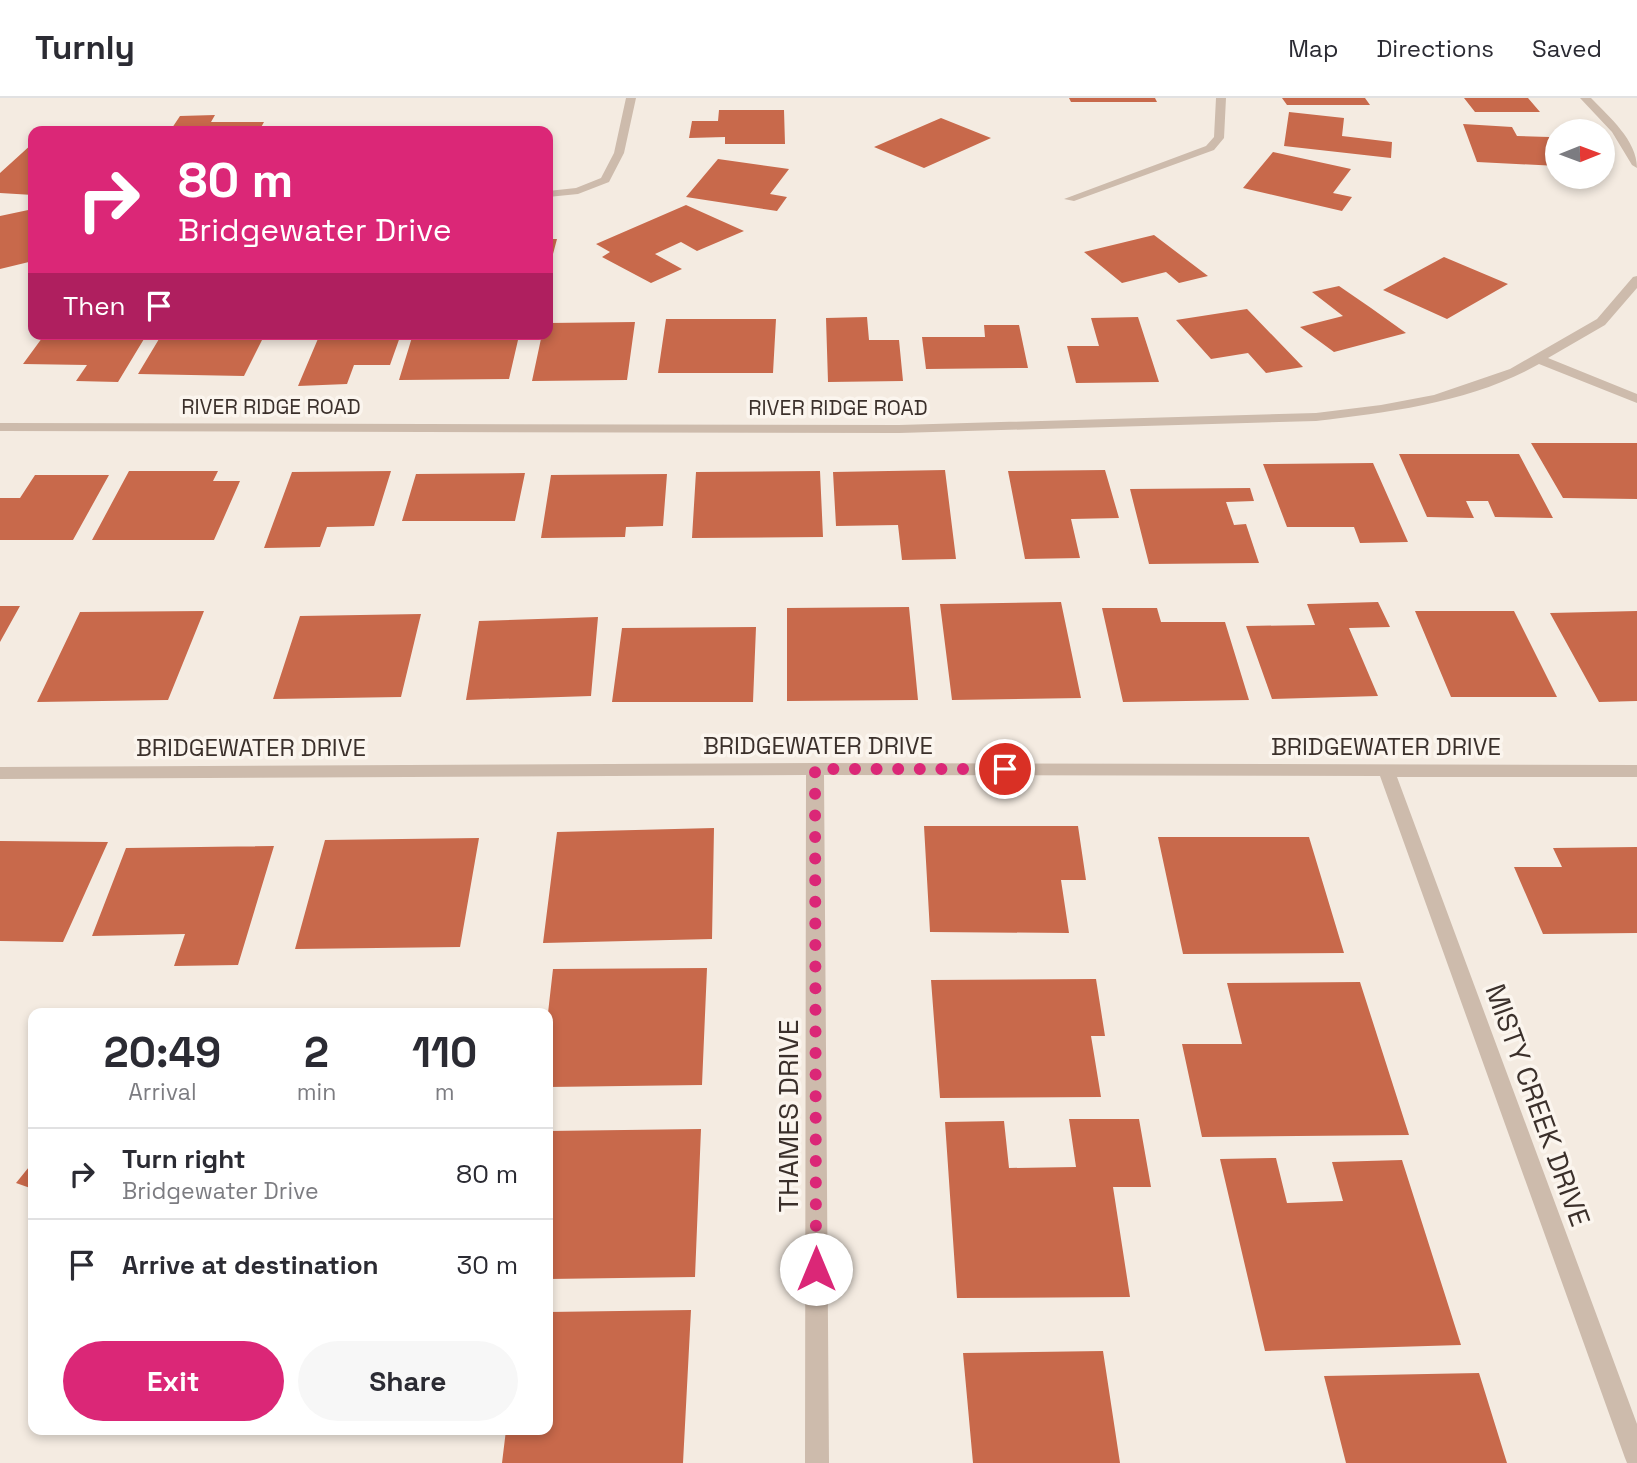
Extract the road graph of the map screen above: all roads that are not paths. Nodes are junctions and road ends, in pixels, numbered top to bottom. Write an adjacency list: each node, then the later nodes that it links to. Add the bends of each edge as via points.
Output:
1 (631, 98): 5 (street, via 619,153 605,180 578,191)
2 (1221, 98): 6 (street, via 1219,138 1210,148)
3 (1585, 98): 4 (street, via 1616,130)
4 (1637, 165)
5 (553, 194)
6 (1070, 199)
7 (1637, 280): 8 (street, RIVER RIDGE ROAD, via 1601,322)
8 (1539, 359): 9 (street); 10 (street, RIVER RIDGE ROAD, via 1516,372 1437,398 1316,417 899,429)
9 (1637, 399)
10 (0, 427)
11 (815, 769): 12 (street, BRIDGEWATER DRIVE); 14 (street, BRIDGEWATER DRIVE); 16 (street, THAMES DRIVE)
12 (1386, 770): 13 (street, BRIDGEWATER DRIVE); 15 (street, MISTY CREEK DRIVE)
13 (1637, 771)
14 (0, 773)
15 (1637, 1458)
16 (817, 1463)

